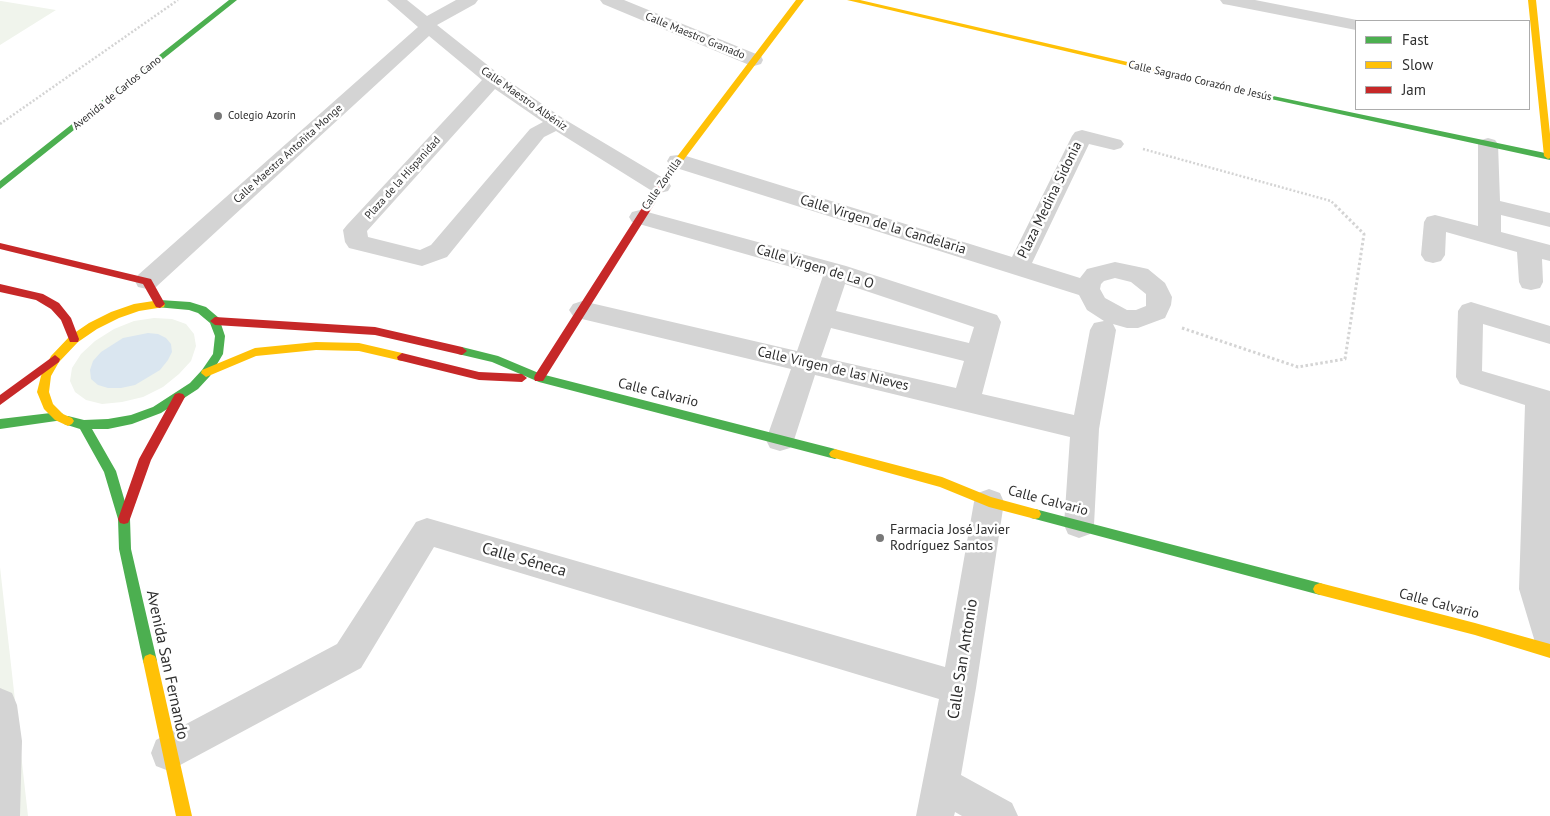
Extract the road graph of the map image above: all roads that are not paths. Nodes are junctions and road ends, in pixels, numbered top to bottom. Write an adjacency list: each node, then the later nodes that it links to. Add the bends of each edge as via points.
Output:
1 (233, 0): 20 (street, Avenida de Carlos Cano)
2 (396, 0): 9 (street, Calle Maestro Albéniz)
3 (469, 0): 9 (street, Calle Maestra Antoñita Monge)
4 (609, 0): 11 (street, Calle Maestro Granado)
5 (800, 0): 11 (street, Calle Zorrilla)
6 (851, 0): 17 (street, Calle Sagrado Corazón de Jesús)
7 (1229, 0): 10 (street)
8 (1532, 0): 12 (street)
9 (427, 25): 13 (street, Calle Maestro Albéniz); 31 (street, Calle Maestra Antoñita Monge)
10 (1355, 25)
11 (754, 60): 19 (street, Calle Zorrilla)
12 (1539, 61): 14 (street)
13 (493, 79): 15 (street, Calle Maestro Albéniz); 15 (street, Plaza de la Hispanidad, via 355,230 357,242 422,258 439,251 537,132)
14 (1546, 104): 18 (street)
15 (557, 123): 21 (street, Calle Maestro Albéniz)
16 (1114, 144): 29 (street, Plaza Medina Sidonia, via 1082,136)
17 (1488, 144): 18 (street, Calle Sagrado Corazón de Jesús); 22 (street)
18 (1549, 157)
19 (678, 161): 21 (street, Calle Zorrilla); 29 (street, Calle Virgen de la Candelaria)
20 (0, 186)
21 (660, 186): 23 (street, Calle Zorrilla)
22 (1489, 205): 24 (street); 25 (street)
23 (640, 217): 30 (street, Calle Virgen de La O); 36 (street, Calle Zorrilla)
24 (1550, 220)
25 (1490, 236): 27 (street); 28 (street, via 1435,222)
26 (0, 246): 31 (street)
27 (1540, 250): 32 (street)
28 (1433, 255)
29 (1018, 268): 34 (street, Calle Virgen de la Candelaria)
30 (837, 272): 37 (street); 42 (street, Calle Virgen de La O, via 988,322)
31 (147, 281): 35 (street)
32 (1531, 282)
33 (0, 288): 41 (street, via 39,297 55,306 66,318)
34 (1088, 289): 34 (street, via 1090,281 1104,271 1139,275 1156,289 1159,305 1156,312 1148,317 1127,319 1114,316 1096,304)
35 (160, 304): 38 (street, via 190,306 202,310); 41 (street, via 115,315)
36 (582, 310): 44 (street, Calle Virgen de las Nieves); 46 (street, Calle Zorrilla)
37 (822, 318): 42 (street); 44 (street)
38 (215, 321): 45 (street, via 220,336 218,354); 46 (street, Calle Calvario, via 375,331 494,359)
39 (1103, 330): 54 (street)
40 (1550, 335): 50 (street, via 1471,311 1469,377)
41 (74, 339): 43 (street)
42 (978, 356): 49 (street)
43 (55, 359): 48 (street); 51 (street, via 46,376 43,392 48,406)
44 (806, 363): 49 (street, Calle Virgen de las Nieves); 55 (street)
45 (206, 373): 46 (street, Calle Calvario, via 255,352 316,346 359,347 479,376); 47 (street)
46 (539, 378): 55 (street, Calle Calvario)
47 (179, 397): 53 (street, via 132,419); 57 (street, Avenida San Fernando, via 145,459)
48 (0, 401)
49 (966, 401): 54 (street, Calle Virgen de las Nieves)
50 (1544, 401): 59 (street, via 1535,589)
51 (59, 416): 52 (street); 53 (street)
52 (0, 424)
53 (84, 425): 57 (street, Avenida San Fernando, via 110,472)
54 (1085, 429): 58 (street)
55 (780, 440): 56 (street, Calle Calvario, via 942,482)
56 (989, 502): 58 (street, Calle Calvario); 61 (street, Calle San Antonio)
57 (124, 519): 63 (street, Avenida San Fernando, via 125,549)
58 (1080, 525): 60 (street, Calle Calvario)
59 (1550, 641)
60 (1550, 651)
61 (959, 688): 63 (street, Calle Séneca, via 427,531 349,656); 64 (street, Calle San Antonio)
62 (0, 705): 65 (street, via 4,741)
63 (169, 753): 66 (street, Avenida San Fernando)
64 (938, 800): 67 (street)
65 (1, 816)
66 (184, 816)
67 (999, 816)

